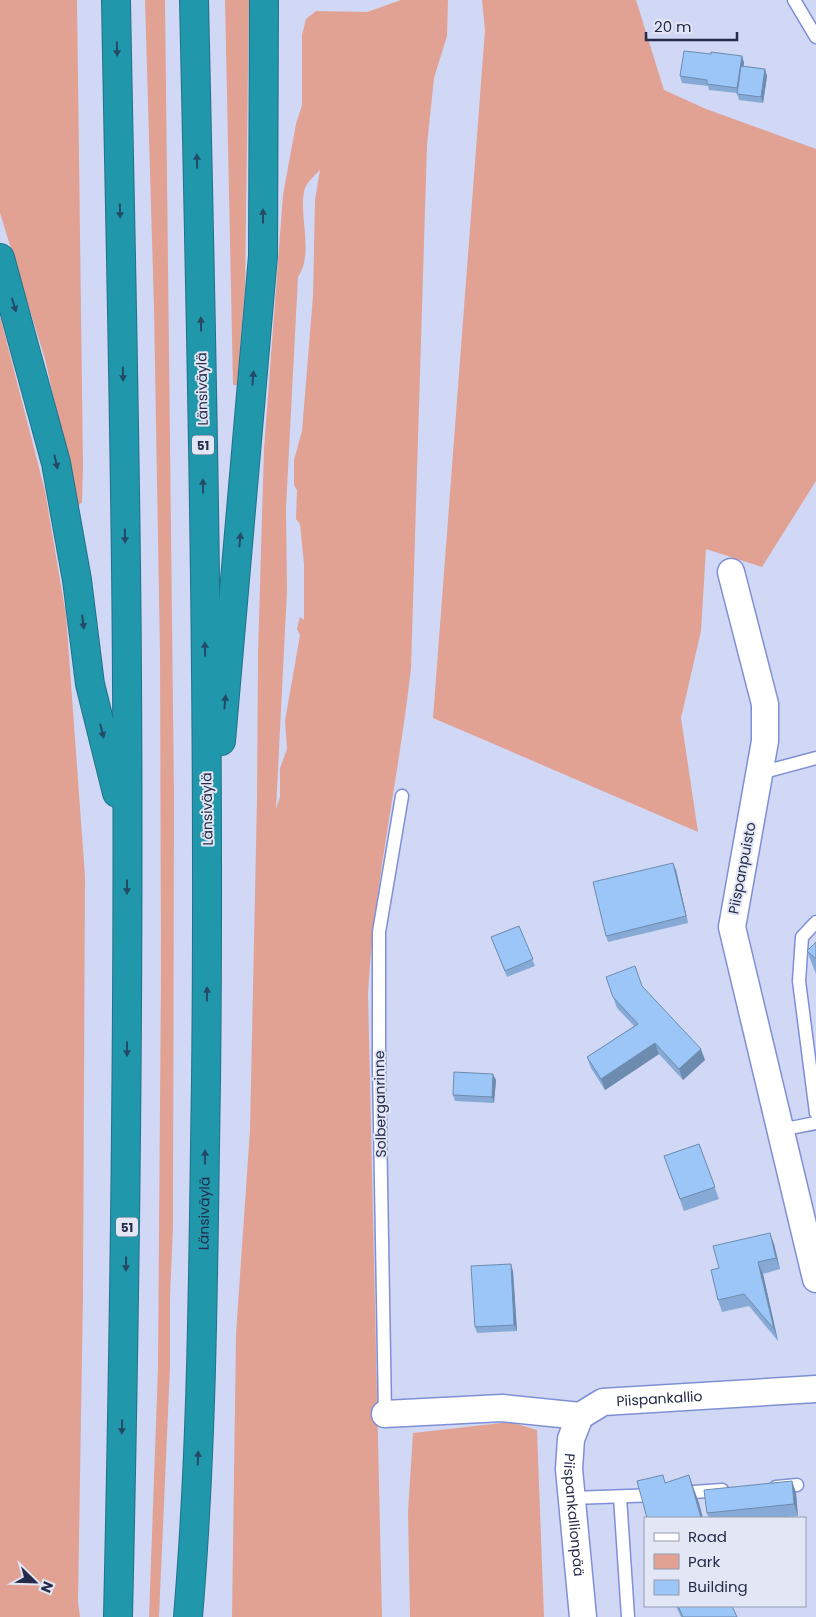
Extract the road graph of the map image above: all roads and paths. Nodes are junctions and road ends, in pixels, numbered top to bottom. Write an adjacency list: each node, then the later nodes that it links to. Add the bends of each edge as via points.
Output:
1 (116, 0): 11 (highway, 51, one-way to 11)
2 (194, 0): 12 (highway, Länsiväylä / 51, one-way to 2)
3 (264, 0): 12 (highway, one-way to 3, via 263,256)
4 (794, 0): 5 (lane)
5 (816, 37)
6 (0, 258): 11 (highway, 51, one-way to 11, via 56,463 77,580 90,684)
7 (731, 572): 9 (street, Piispanpuisto, via 765,704 765,741)
8 (816, 758): 9 (lane)
9 (760, 773): 16 (street, Piispanpuisto, via 732,926)
10 (402, 796): 19 (lane, Solberganrinne, via 379,932)
11 (128, 838): 27 (highway, 51, one-way to 27, via 126,1248)
12 (208, 890): 26 (highway, Länsiväylä / 51, one-way to 12)
13 (816, 922): 14 (lane, via 802,937 799,981)
14 (816, 1113)
15 (816, 1123): 16 (lane)
16 (780, 1130): 17 (street, Piispanpuisto)
17 (816, 1280)
18 (816, 1390): 20 (street, Piispankallio, via 603,1402)
19 (386, 1414): 20 (street, via 502,1408)
20 (580, 1416): 25 (street, Piispankallionpää, via 571,1439 569,1469)
21 (797, 1485): 22 (lane)
22 (759, 1488)
23 (730, 1490): 24 (lane)
24 (620, 1497): 25 (lane); 31 (lane)
25 (572, 1498): 30 (street, Piispankallionpää)
26 (197, 1507): 28 (highway, Länsiväylä / 51); 29 (highway)
27 (118, 1617)
28 (188, 1617)
29 (202, 1617)
30 (583, 1617)
31 (628, 1617)

